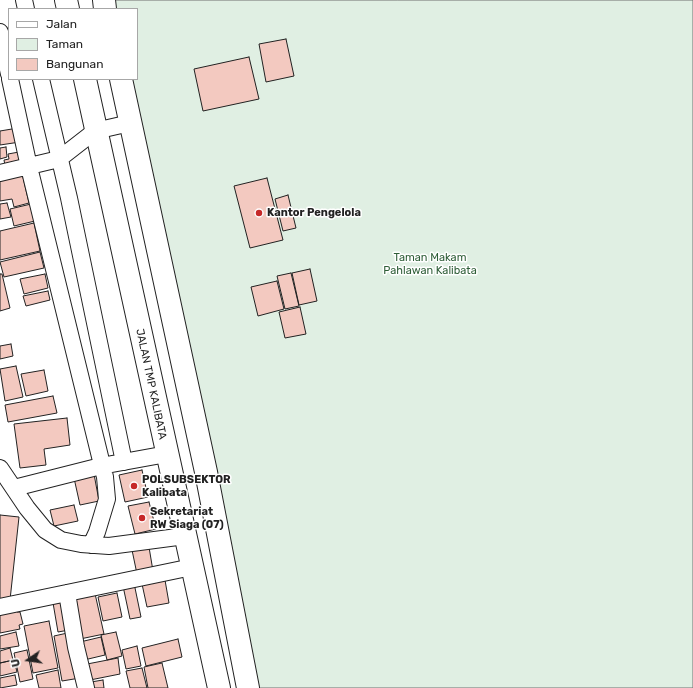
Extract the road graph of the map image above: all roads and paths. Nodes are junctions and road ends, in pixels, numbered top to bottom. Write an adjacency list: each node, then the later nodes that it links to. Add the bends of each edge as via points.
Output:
1 (0, 32): 2 (street)
2 (7, 72)
3 (9, 80): 10 (street)
4 (41, 80): 9 (street)
5 (85, 80): 8 (main road, JALAN TMP KALIBATA)
6 (121, 80): 7 (main road)
7 (130, 123): 8 (street); 16 (main road)
8 (95, 131): 9 (street); 13 (main road, JALAN TMP KALIBATA)
9 (59, 159): 10 (street); 12 (street)
10 (29, 167): 11 (street); 14 (street)
11 (0, 173)
12 (124, 462): 13 (street); 14 (street)
13 (169, 464): 16 (main road, via 176,468 185,465 199,466); 18 (main road, JALAN TMP KALIBATA)
14 (101, 466): 17 (street); 19 (street, via 107,499)
15 (0, 468): 17 (street)
16 (206, 472): 25 (main road)
17 (14, 488): 19 (street, via 45,530 61,540)
18 (185, 536): 19 (street, via 109,546); 20 (main road, JALAN TMP KALIBATA)
19 (91, 545)
20 (192, 567): 21 (street); 24 (main road, JALAN TMP KALIBATA)
21 (67, 593): 22 (street); 23 (street)
22 (0, 607)
23 (86, 688)
24 (219, 688)
25 (248, 688)

